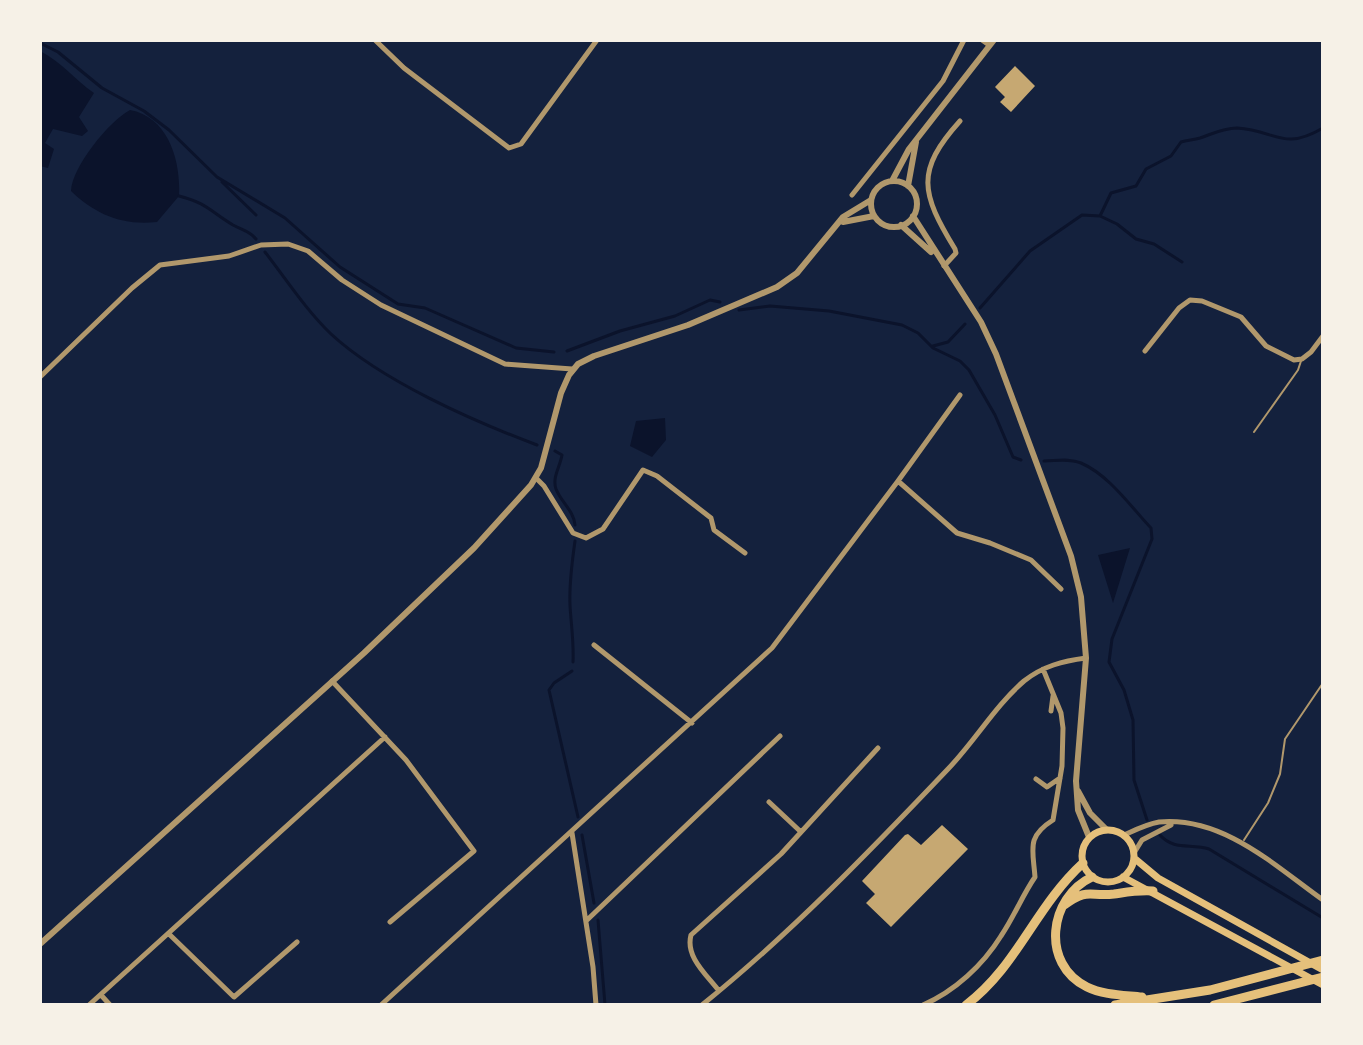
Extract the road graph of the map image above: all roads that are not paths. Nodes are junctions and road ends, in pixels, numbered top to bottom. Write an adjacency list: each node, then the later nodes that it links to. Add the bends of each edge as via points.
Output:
1 (375, 40): 2 (street, via 509,148 521,144)
2 (597, 40)
3 (964, 40): 10 (street, via 939,86)
4 (982, 40): 5 (street)
5 (992, 43): 7 (street)
6 (960, 121): 17 (street, via 933,153 928,173 934,209 956,253)
7 (917, 141): 8 (street); 9 (street)
8 (892, 181): 9 (street); 11 (street, via 881,185)
9 (908, 186): 13 (street, via 915,197)
10 (852, 195)
11 (871, 200): 12 (street); 15 (street)
12 (874, 216): 14 (street, via 886,225); 15 (street, via 846,220)
13 (913, 216): 14 (street); 16 (street)
14 (901, 225): 16 (street)
15 (830, 232): 21 (street, via 797,273 777,287)
16 (937, 257): 17 (street)
17 (944, 266): 30 (street, via 996,354 1071,556)
18 (1323, 336): 20 (street)
19 (1145, 351): 20 (street, via 1190,300 1241,317 1266,346)
20 (1302, 359): 24 (lane)
21 (572, 369): 22 (street, via 505,364 381,305 308,251 288,244 160,265); 25 (street)
22 (40, 377)
23 (960, 395): 26 (street)
24 (1254, 432)
25 (536, 478): 27 (street, via 573,533 586,538 603,529 643,470 711,518 714,530); 32 (street, via 456,567)
26 (898, 481): 28 (street, via 957,533 1031,560); 36 (street, via 772,648)
27 (745, 553)
28 (1061, 589)
29 (594, 645): 36 (street)
30 (1086, 658): 31 (street); 42 (street)
31 (1043, 669): 34 (street); 67 (street, via 1010,695 855,866)
32 (332, 681): 38 (street); 62 (street)
33 (1323, 683): 50 (lane, via 1285,739 1280,774)
34 (1053, 695): 35 (street); 40 (street, via 1063,728)
35 (1051, 711)
36 (692, 723): 47 (street)
37 (780, 736): 58 (street)
38 (385, 737): 59 (street, via 474,851); 60 (street)
39 (878, 748): 46 (street)
40 (1061, 777): 41 (street, via 1047,787); 75 (street, via 1053,820 1042,826 1031,849 1035,877 1001,936 976,968)
41 (1036, 779)
42 (1077, 788): 45 (street); 49 (street, via 1078,810)
43 (769, 802): 46 (street)
44 (1176, 823): 48 (street, via 1157,822); 50 (street, via 1207,827); 51 (street, via 1142,840)
45 (1107, 830): 48 (main road); 49 (main road)
46 (801, 832): 67 (street, via 691,935 691,955)
47 (572, 833): 58 (street); 72 (street)
48 (1124, 835): 51 (main road)
49 (1089, 837): 52 (main road)
50 (1242, 843): 56 (street)
51 (1134, 856): 54 (main road); 64 (main road, via 1158,878)
52 (1083, 863): 53 (main road); 76 (highway, via 1047,901 996,979)
53 (1092, 877): 54 (main road); 57 (highway, via 1076,886)
54 (1123, 877): 55 (main road)
55 (1153, 891): 57 (highway, via 1090,892); 66 (main road)
56 (1323, 900)
57 (1062, 907): 69 (highway, via 1056,922 1057,951 1073,977 1105,993)
58 (586, 921): 73 (street)
59 (390, 922)
60 (169, 934): 61 (street, via 234,997); 68 (street)
61 (297, 942)
62 (40, 944)
63 (1323, 960): 69 (highway)
64 (1323, 970)
65 (1323, 977): 78 (highway)
66 (1323, 985)
67 (719, 991): 74 (street)
68 (101, 995): 70 (street); 71 (street)
69 (1157, 999): 77 (highway)
70 (89, 1005)
71 (110, 1005)
72 (381, 1005)
73 (596, 1005)
74 (702, 1005)
75 (923, 1005)
76 (966, 1005)
77 (1115, 1005)
78 (1214, 1005)

